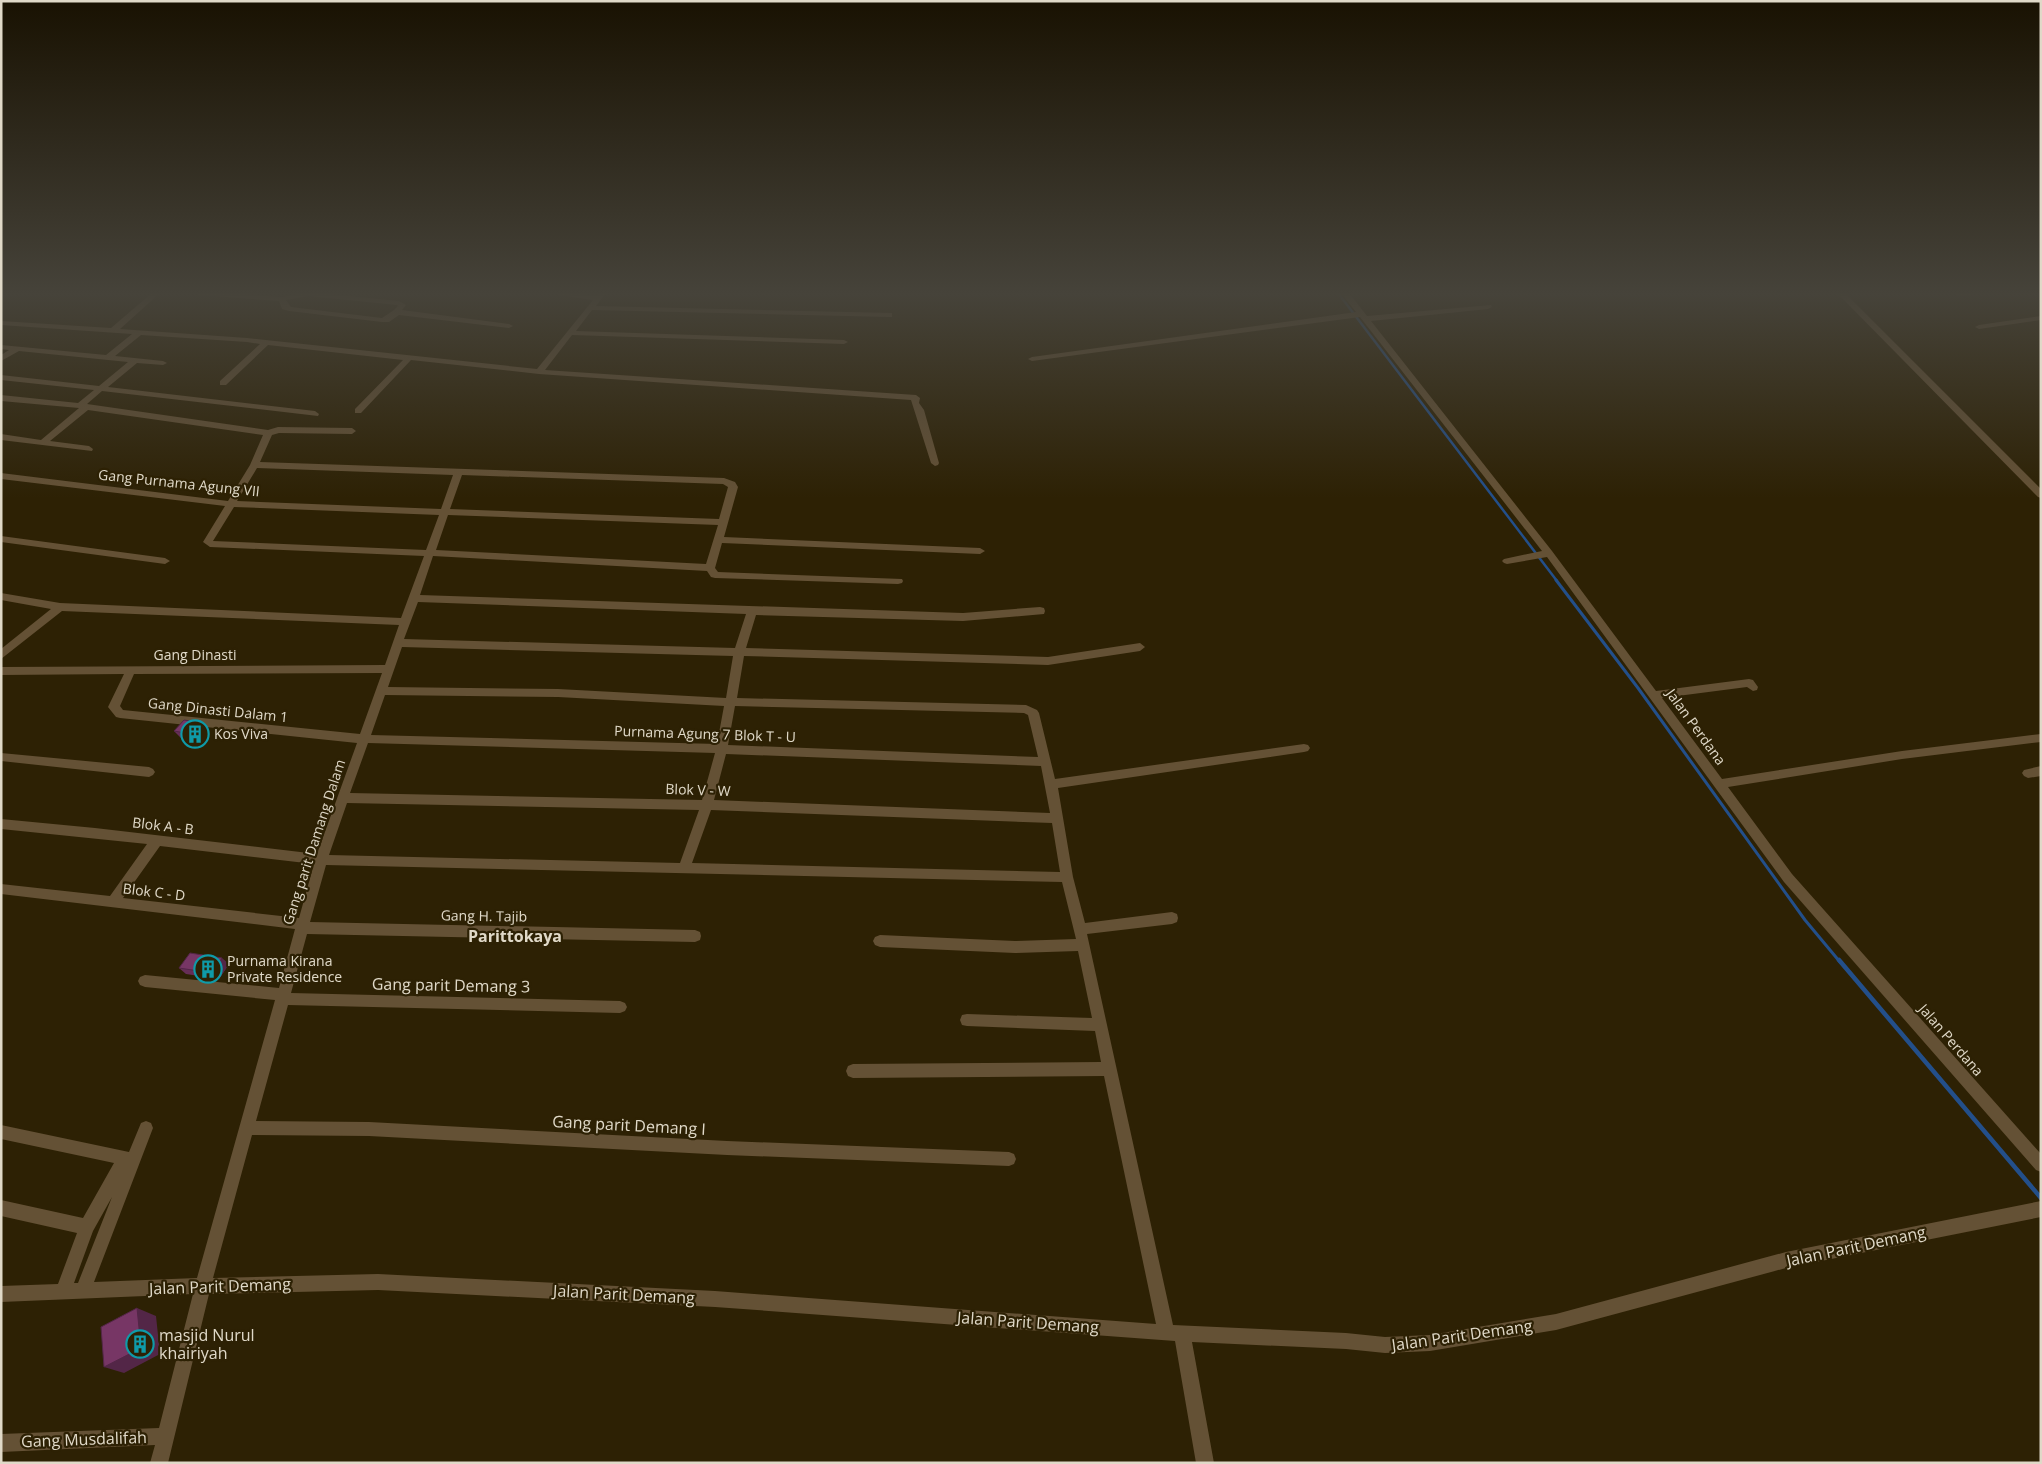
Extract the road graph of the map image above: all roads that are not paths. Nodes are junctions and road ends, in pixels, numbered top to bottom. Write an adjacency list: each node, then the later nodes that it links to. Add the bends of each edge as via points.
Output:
1 (132, 361): 13 (street)
2 (144, 361): 9 (street)
3 (246, 361): 12 (street)
4 (406, 361): 16 (street)
5 (447, 361): 10 (street)
6 (548, 361): 10 (street)
7 (1394, 361): 35 (street, Jalan Perdana)
8 (1909, 361): 27 (street)
9 (163, 364)
10 (539, 372): 23 (street, via 916,398)
11 (1, 377): 13 (street)
12 (223, 383)
13 (100, 388): 15 (street); 17 (street)
14 (1, 398): 15 (street)
15 (83, 407): 19 (street); 21 (street)
16 (358, 411)
17 (315, 414)
18 (352, 431): 19 (street, via 278,430)
19 (268, 433): 24 (street)
20 (1, 438): 21 (street)
21 (42, 443): 22 (street)
22 (89, 449)
23 (935, 463)
24 (254, 465): 25 (street); 28 (street)
25 (458, 472): 29 (street, Gang parit Damang Dalam); 30 (street, via 724,482 733,487)
26 (1, 476): 28 (street, Gang Purnama Agung VII)
27 (2041, 495)
28 (230, 504): 29 (street, Gang Purnama Agung VII); 34 (street, via 208,541 210,544)
29 (444, 512): 30 (street, Gang Purnama Agung VII); 34 (street, Gang parit Damang Dalam)
30 (723, 522): 32 (street)
31 (1, 540): 36 (street)
32 (718, 540): 33 (street); 38 (street)
33 (980, 551)
34 (431, 553): 38 (street); 41 (street, Gang parit Damang Dalam)
35 (1541, 554): 37 (street); 55 (street, Jalan Perdana)
36 (165, 561)
37 (1506, 561)
38 (710, 568): 39 (street, via 715,575)
39 (898, 580)
40 (1, 596): 42 (street)
41 (414, 598): 44 (street); 45 (street, Gang parit Damang Dalam)
42 (60, 607): 45 (street); 49 (street)
43 (1040, 611): 44 (street, via 964,617)
44 (752, 612): 48 (street)
45 (404, 622): 46 (street, Gang parit Damang Dalam)
46 (398, 643): 48 (street); 50 (street, Gang parit Damang Dalam)
47 (1140, 647): 48 (street, via 1048,661)
48 (739, 653): 56 (street)
49 (1, 655)
50 (388, 669): 51 (street, Gang Dinasti); 54 (street, Gang parit Damang Dalam)
51 (131, 670): 52 (street, Gang Dinasti); 58 (street, Gang Dinasti Dalam 1, via 114,707 120,714)
52 (1, 671)
53 (1753, 687): 55 (street, via 1749,683)
54 (380, 690): 56 (street, via 558,693); 58 (street, Gang parit Damang Dalam)
55 (1655, 696): 67 (street, Jalan Perdana)
56 (732, 702): 60 (street); 62 (street, via 1026,709 1033,713)
57 (2041, 738): 67 (street, via 1902,755)
58 (364, 739): 60 (street, Purnama Agung 7 Blok T - U); 68 (street, Gang parit Damang Dalam)
59 (1304, 748): 66 (street)
60 (722, 749): 62 (street, Purnama Agung 7 Blok T - U); 69 (street)
61 (1, 757): 64 (street)
62 (1045, 762): 66 (street)
63 (2041, 771): 65 (street)
64 (149, 772)
65 (2028, 773)
66 (1051, 784): 70 (street)
67 (1720, 784): 95 (street, Jalan Perdana, via 1788,878)
68 (344, 798): 69 (street, Blok V - W); 73 (street, Gang parit Damang Dalam)
69 (706, 805): 70 (street, Blok V - W); 74 (street)
70 (1054, 818): 75 (street)
71 (1, 824): 72 (street, Blok A - B)
72 (157, 840): 73 (street, Blok A - B); 77 (street)
73 (321, 860): 74 (street, Blok A - B); 79 (street, Gang parit Damang Dalam)
74 (684, 869): 75 (street, Blok A - B)
75 (1067, 877): 80 (street)
76 (1, 889): 77 (street, Blok C - D)
77 (114, 902): 79 (street, Blok C - D)
78 (1172, 918): 80 (street)
79 (302, 926): 81 (street, Gang H. Tajib); 85 (street, Gang parit Damang Dalam)
80 (1080, 928): 83 (street)
81 (695, 936)
82 (880, 941): 83 (street, via 1015,947)
83 (1083, 945): 88 (street)
84 (145, 981): 85 (street, Gang parit Demang 3)
85 (282, 997): 86 (street, Gang parit Demang 3); 92 (street, Gang parit Damang Dalam)
86 (620, 1007)
87 (967, 1020): 88 (street)
88 (1100, 1024): 89 (street)
89 (1109, 1069): 90 (street); 103 (street)
90 (853, 1072)
91 (146, 1128): 100 (street)
92 (246, 1128): 94 (street, Gang parit Demang I, via 369,1129); 99 (street, Gang parit Damang Dalam)
93 (1, 1132): 98 (street, via 125,1158)
94 (1009, 1159)
95 (2041, 1165)
96 (1, 1208): 98 (street)
97 (2041, 1209): 103 (street, Jalan Parit Demang, via 1786,1260 1556,1322 1430,1342 1384,1345 1346,1340)
98 (87, 1227): 101 (street)
99 (203, 1286): 100 (street, Jalan Parit Demang); 103 (street, Jalan Parit Demang, via 378,1282 715,1299); 104 (street, Gang parit Damang Dalam)
100 (83, 1291): 101 (street, Jalan Parit Demang)
101 (62, 1292): 102 (street, Jalan Parit Demang)
102 (1, 1294)
103 (1174, 1332): 107 (street)
104 (166, 1436): 105 (street, Gang Musdalifah); 106 (street, Gang parit Damang Dalam)
105 (1, 1442)
106 (160, 1463)
107 (1205, 1463)

